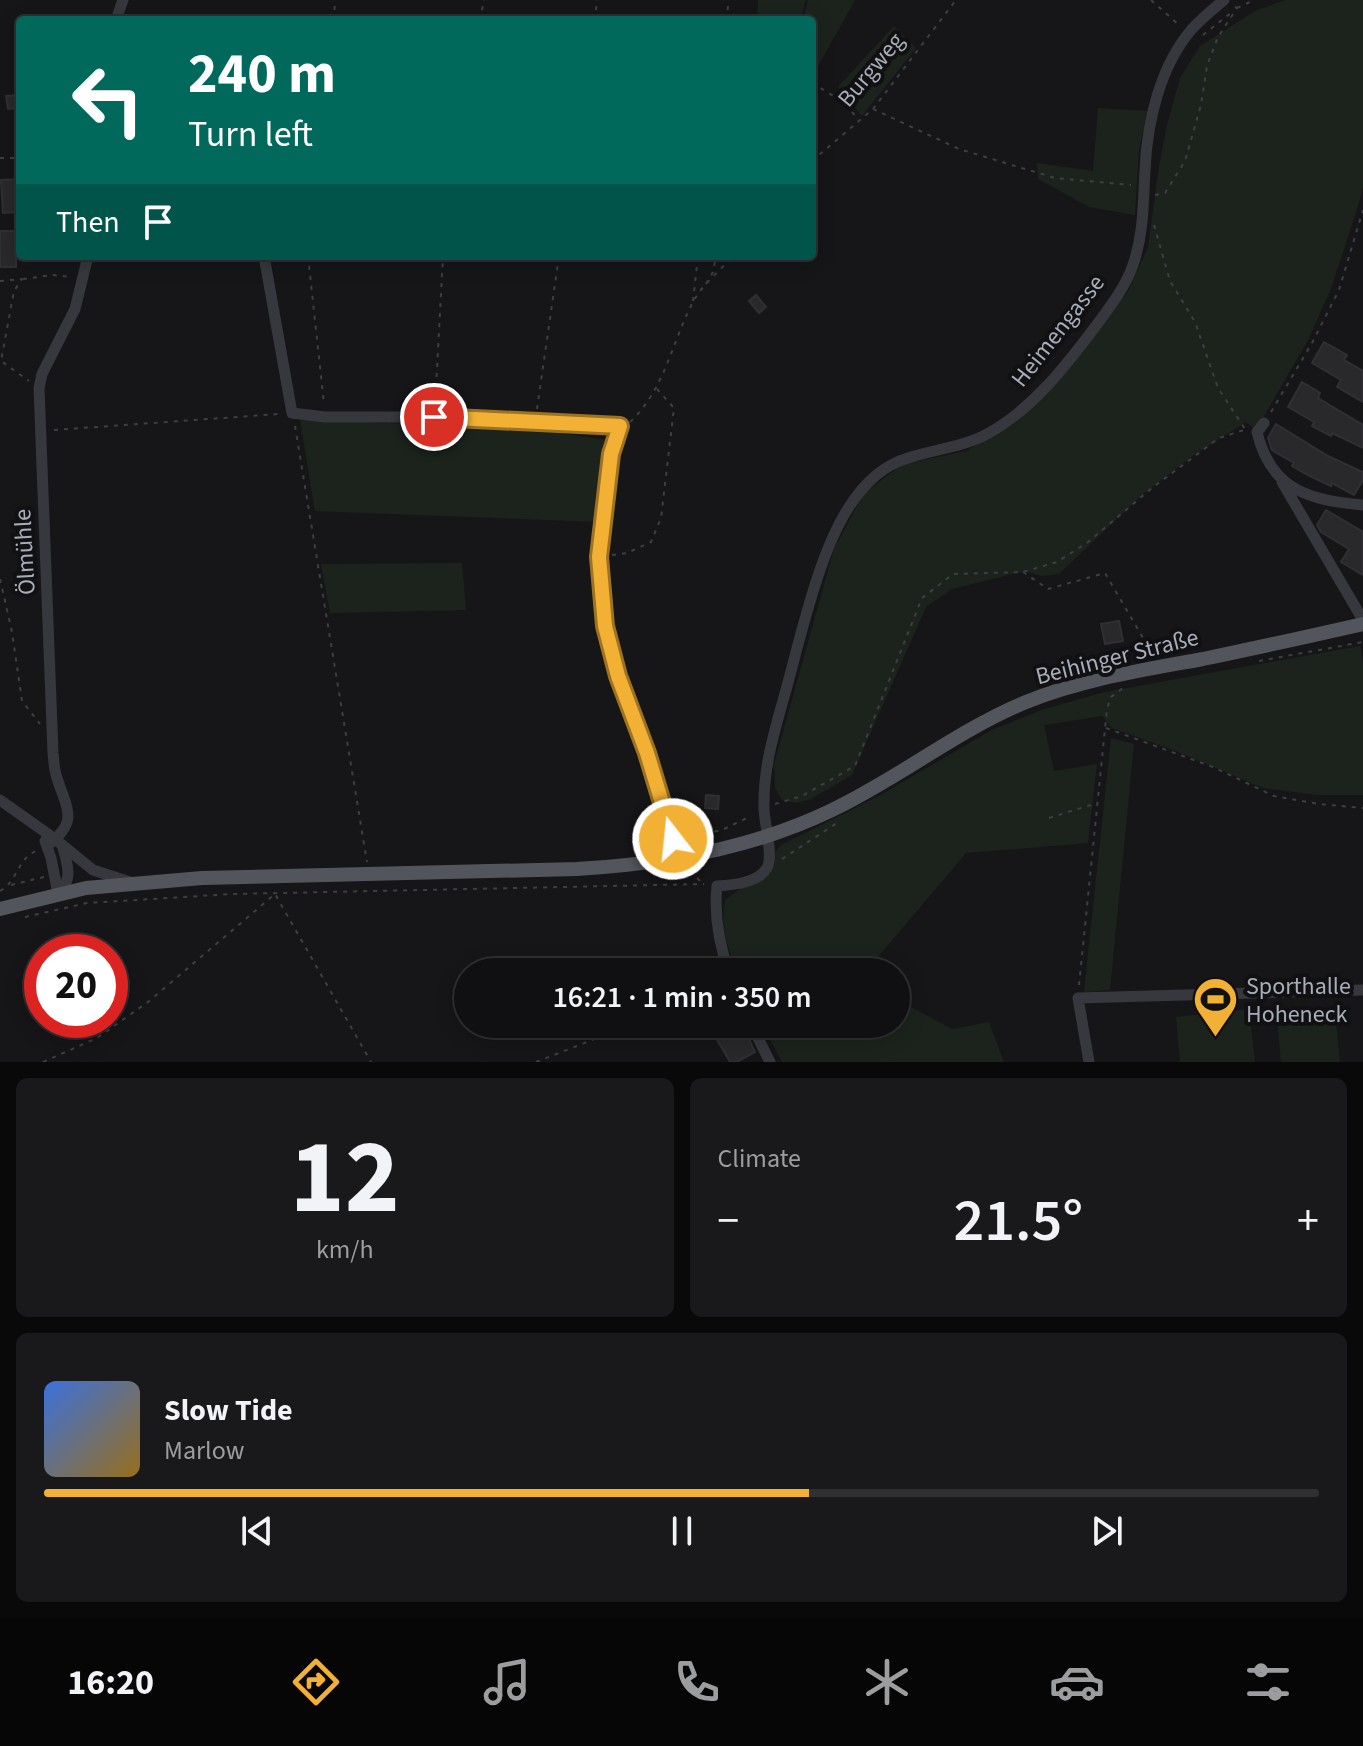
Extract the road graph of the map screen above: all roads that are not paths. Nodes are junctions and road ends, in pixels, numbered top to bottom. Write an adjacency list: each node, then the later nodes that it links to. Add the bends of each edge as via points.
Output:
1 (1226, 0): 9 (street, Heimengasse, via 1173,58 1160,88 1147,146 1137,252 1120,292 1044,390 1017,414 980,438 896,462 873,477 851,505 810,599 767,763)
2 (87, 260): 10 (street, Ölmühle, via 75,309 39,388 53,735 56,776 69,820)
3 (265, 260): 11 (street, via 292,413 620,426 611,454 599,557 605,626)
4 (1264, 423): 5 (street, via 1257,432 1260,445)
5 (1282, 482): 6 (street, via 1300,493); 7 (street)
6 (1363, 505)
7 (1363, 622): 9 (main road, Beihinger Straße, via 1087,682 1029,701 963,731 830,811)
8 (0, 800): 10 (street)
9 (766, 835): 11 (main road, Beihinger Straße); 15 (street, Heimengasse, via 767,868 760,876 717,886 718,932)
10 (55, 844): 12 (street, via 93,870); 13 (street, via 69,871 67,886)
11 (677, 860): 12 (main road, Beihinger Straße, via 577,869)
12 (134, 883): 13 (main road, Beihinger Straße)
13 (58, 894): 14 (main road, Beihinger Straße)
14 (0, 909)
15 (725, 958)
16 (1363, 990): 19 (street, via 1078,998)
17 (758, 1038): 18 (street)
18 (770, 1062)
19 (1089, 1062)

